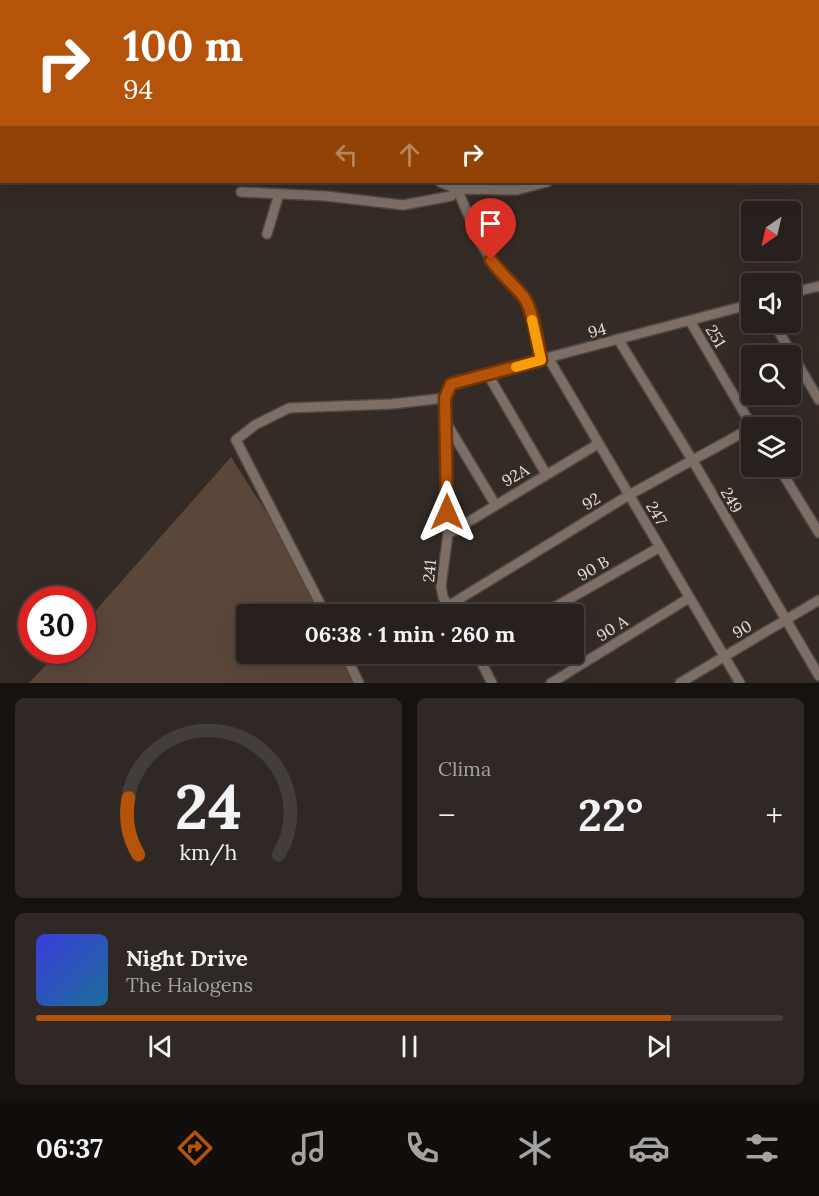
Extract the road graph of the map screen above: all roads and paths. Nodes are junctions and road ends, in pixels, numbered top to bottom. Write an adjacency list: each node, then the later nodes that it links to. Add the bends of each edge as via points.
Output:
1 (544, 183): 2 (street, via 517,190)
2 (456, 185): 4 (street, via 451,196 403,205); 12 (street, 247, via 481,244 501,275 525,298)
3 (241, 192): 4 (street)
4 (279, 194): 5 (street)
5 (267, 234)
6 (819, 286): 7 (street)
7 (801, 290)
8 (741, 307): 9 (street, 94)
9 (690, 321): 11 (street, 94); 17 (street, 251)
10 (779, 333): 16 (street)
11 (618, 339): 12 (street, 94); 21 (street, 249)
12 (545, 360): 13 (street, 94); 20 (street, 247)
13 (487, 373): 14 (street, 94); 22 (street)
14 (451, 384): 15 (street, 241)
15 (445, 398): 18 (street, 241); 31 (street, via 289,408 255,425 236,440)
16 (819, 400)
17 (747, 417)
18 (447, 424): 25 (street); 27 (street, 241)
19 (741, 434): 21 (street, 92)
20 (598, 444): 22 (street, 92A); 24 (street, 247)
21 (693, 461): 24 (street, 92); 35 (street, 249)
22 (546, 474): 25 (street, 92A)
23 (785, 477): 26 (street)
24 (629, 495): 28 (street, 247); 33 (street, 92)
25 (495, 504): 27 (street, 92A)
26 (819, 533)
27 (448, 534): 32 (street, 241, via 441,586)
28 (660, 548): 29 (street, 247); 34 (street, 90 B)
29 (689, 598): 36 (street, 247); 42 (street, 90 A)
30 (819, 600): 35 (street, 90)
31 (320, 604)
32 (447, 604)
33 (451, 604)
34 (561, 604)
35 (786, 620): 36 (street, 90); 39 (street, 249)
36 (725, 657): 43 (street, 90); 44 (street, 247)
37 (349, 664): 40 (street)
38 (482, 664): 41 (street)
39 (819, 676)
40 (358, 683)
41 (492, 683)
42 (551, 683)
43 (680, 683)
44 (740, 683)

